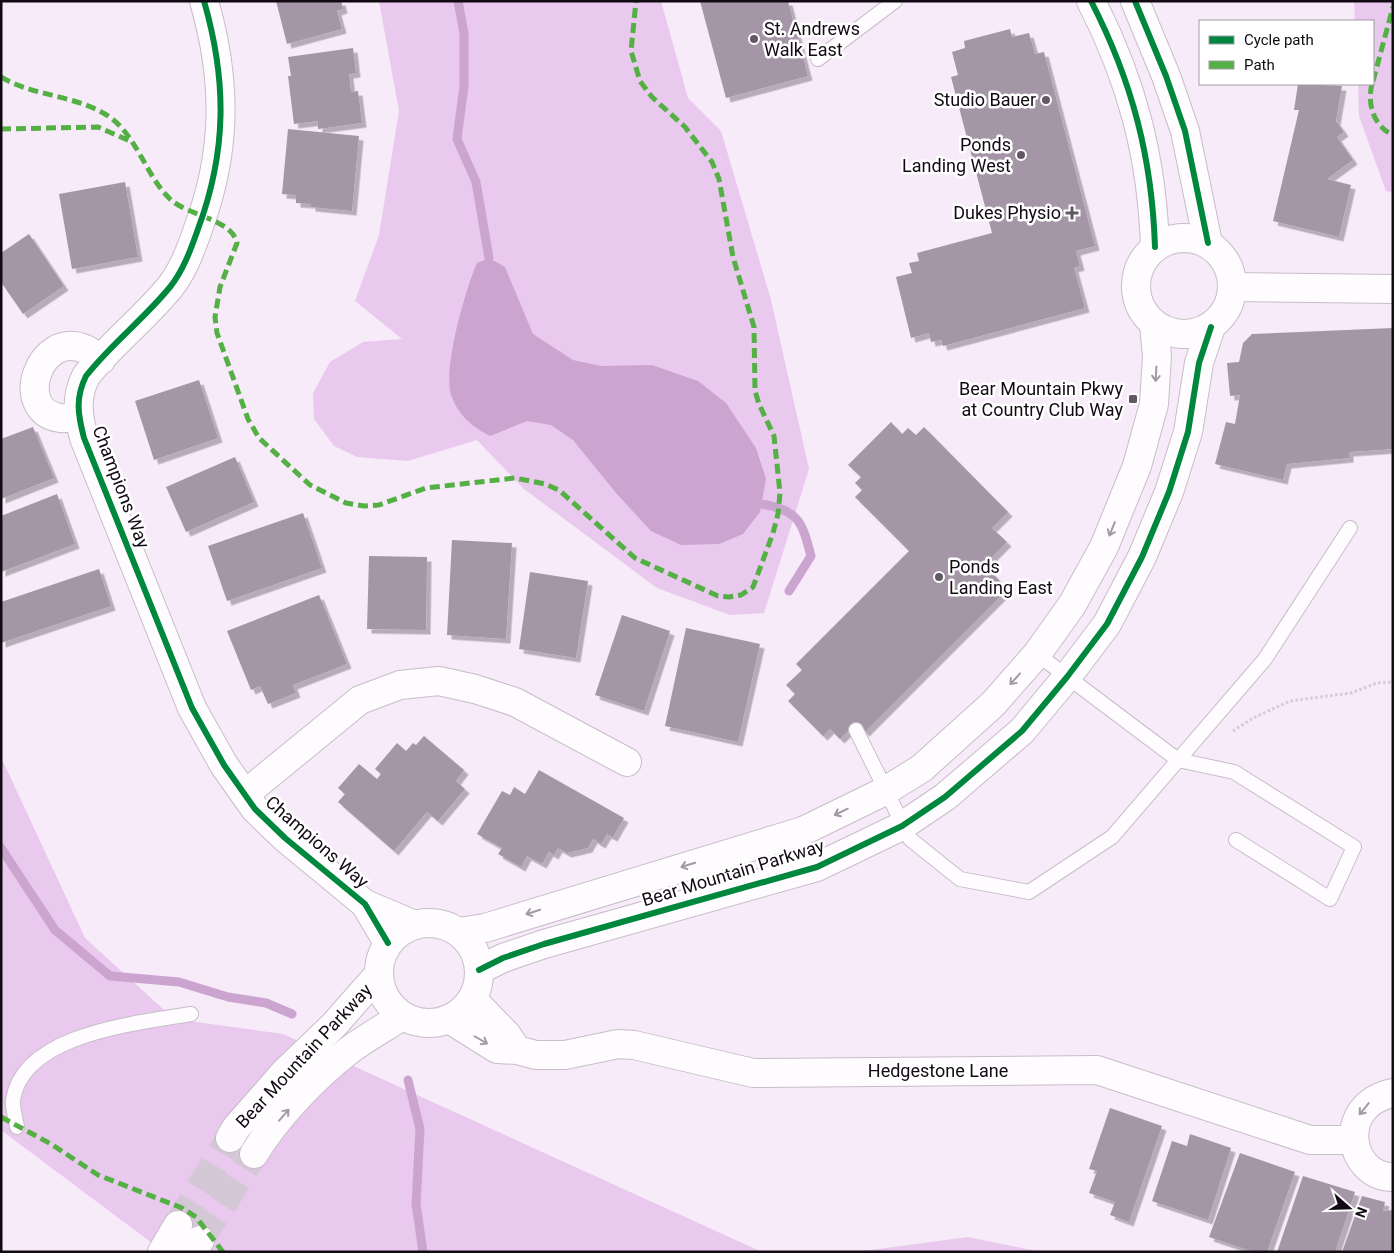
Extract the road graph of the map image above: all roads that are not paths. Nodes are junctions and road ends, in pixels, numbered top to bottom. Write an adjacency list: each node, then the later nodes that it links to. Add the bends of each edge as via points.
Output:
1 (204, 1): 12 (street, Champions Way, via 221,82 222,125 210,193 190,253 170,287)
2 (895, 1): 5 (lane)
3 (1091, 1): 7 (street, via 1106,30 1143,137 1154,206)
4 (1134, 1): 6 (street, via 1185,131)
5 (818, 59)
6 (1208, 243): 7 (street, via 1181,238); 8 (street, via 1221,254 1230,270)
7 (1155, 247): 10 (street, via 1141,264 1135,285 1140,307)
8 (1233, 287): 9 (street); 11 (street, via 1230,303)
9 (1393, 289)
10 (1154, 325): 11 (street, via 1172,334 1192,334); 15 (street, Bear Mountain Parkway, one-way to 15, via 1157,356 1154,404 1137,466 1104,547 1072,605)
11 (1211, 327): 16 (street, Bear Mountain Parkway, via 1199,363 1188,432 1149,541 1107,624)
12 (100, 360): 13 (street, Champions Way, via 80,388); 13 (street, via 86,349 74,346 61,348 47,356 38,369 33,386 37,402 45,412 61,419)
13 (79, 416): 21 (street, Champions Way, via 84,438 192,708)
14 (1350, 528): 18 (lane, via 1265,659)
15 (1037, 654): 16 (lane); 20 (street, Bear Mountain Parkway, one-way to 20, via 993,704 922,768)
16 (1068, 677): 18 (lane); 22 (street, Bear Mountain Parkway, via 1022,731 945,797)
17 (856, 730): 20 (lane)
18 (1178, 760): 22 (lane, via 1112,837 1029,892 960,879 910,839); 23 (lane, via 1234,772 1354,847 1330,899)
19 (627, 762): 21 (street, via 515,702 439,681 400,685 360,700)
20 (885, 791): 22 (lane); 26 (street, Bear Mountain Parkway, one-way to 26, via 803,831 485,928)
21 (244, 794): 24 (street, Champions Way, via 285,838)
22 (902, 826): 28 (street, Bear Mountain Parkway, via 817,867 544,944)
23 (1236, 840)
24 (365, 904): 25 (street, Champions Way); 27 (street, Champions Way)
25 (415, 924): 26 (street, via 430,922); 27 (street)
26 (458, 932): 28 (street, via 472,949)
27 (388, 943): 29 (street, via 381,958)
28 (479, 970): 30 (street, via 478,986)
29 (379, 974): 32 (street, via 382,990 390,1005); 37 (street, Bear Mountain Parkway, via 334,1026 285,1072)
30 (472, 999): 33 (street); 34 (street)
31 (191, 1014): 36 (lane, via 100,1031 43,1056 23,1075 13,1100)
32 (402, 1016): 33 (street, via 417,1022); 39 (street, Bear Mountain Parkway, one-way to 32, via 306,1090 348,1052)
33 (449, 1019): 34 (street, Hedgestone Lane, one-way to 34, via 497,1049)
34 (517, 1050): 38 (street, Hedgestone Lane, via 536,1055 565,1055 618,1044 634,1045 753,1073 1097,1070 1310,1140)
35 (1393, 1092): 38 (street, one-way to 38, via 1378,1096 1364,1106 1355,1122)
36 (17, 1126)
37 (230, 1138)
38 (1354, 1140): 40 (street, via 1359,1156 1371,1170)
39 (254, 1154)
40 (1393, 1177)
41 (190, 1239): 42 (street)
42 (162, 1252)

